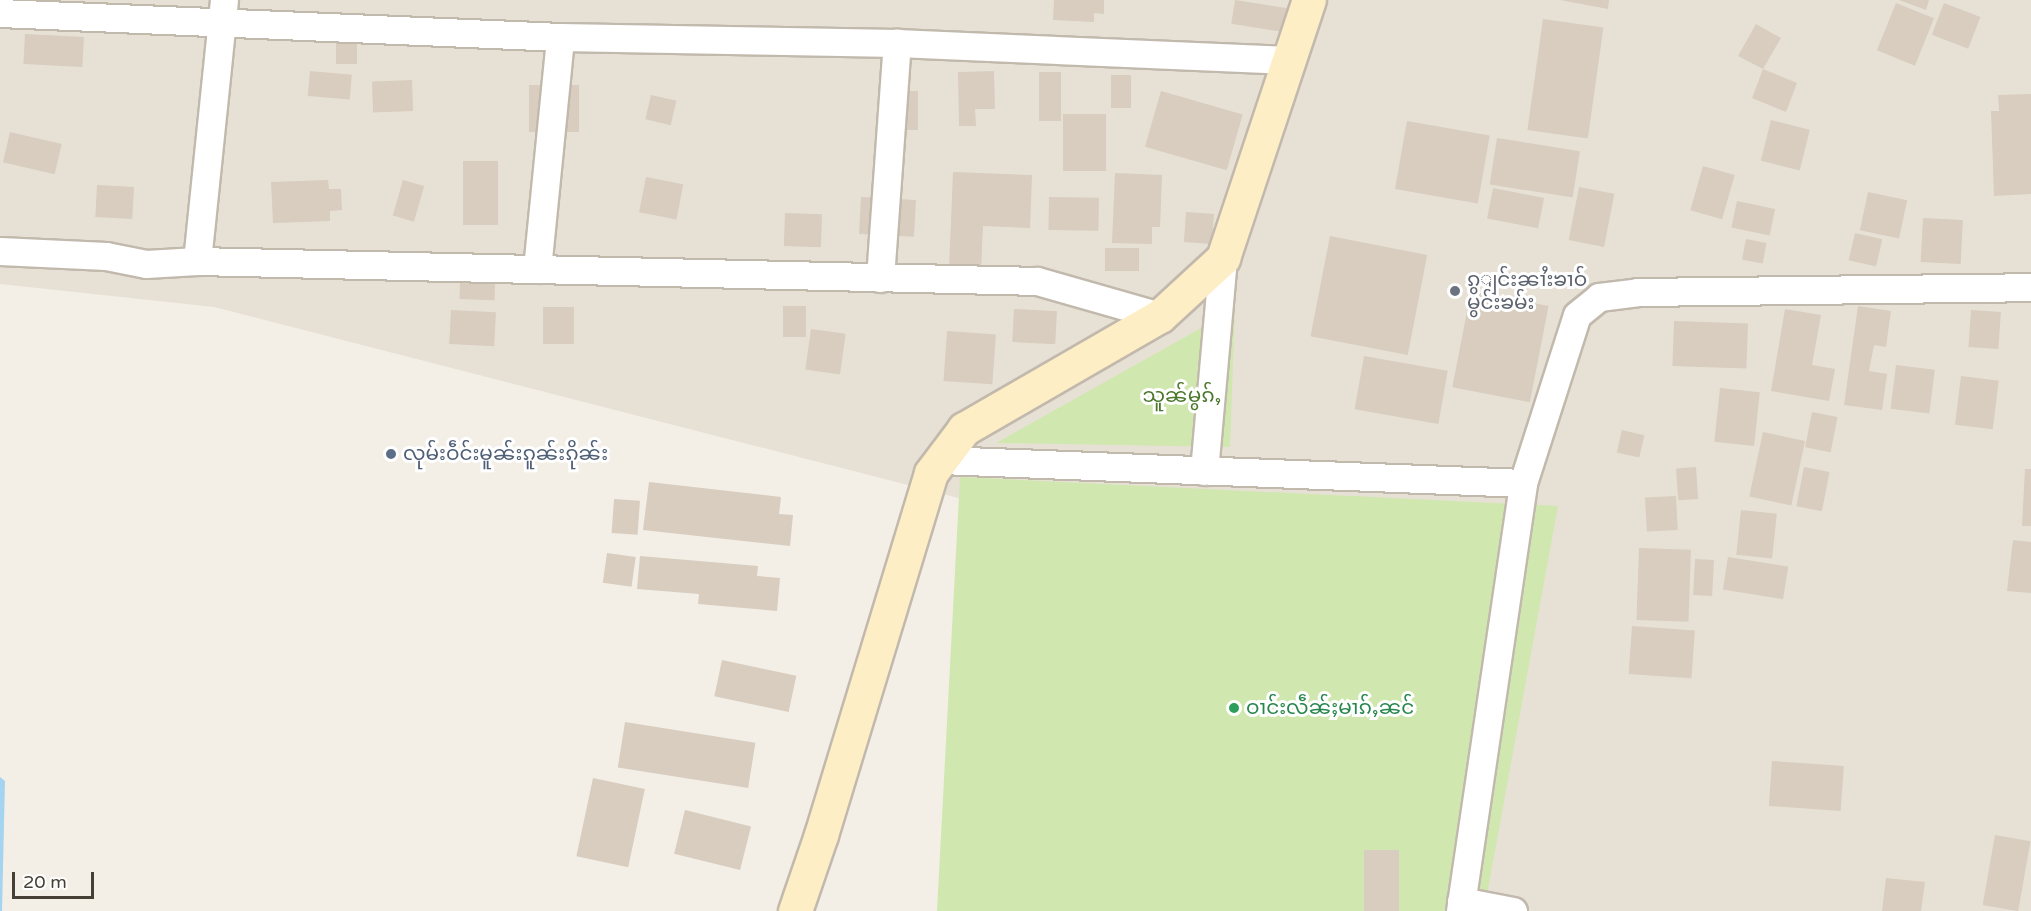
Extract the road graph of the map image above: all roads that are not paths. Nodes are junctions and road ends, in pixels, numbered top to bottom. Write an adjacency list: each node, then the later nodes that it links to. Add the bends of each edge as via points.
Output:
1 (1309, 0): 6 (main road)
2 (223, 11): 3 (street); 4 (street); 9 (street)
3 (0, 13)
4 (560, 37): 5 (street); 10 (street)
5 (897, 43): 6 (street); 11 (street)
6 (1289, 60): 8 (main road)
7 (0, 251): 9 (street, via 106,256 146,264)
8 (1223, 258): 13 (main road); 15 (street)
9 (197, 261): 10 (street)
10 (537, 269): 11 (street)
11 (880, 278): 13 (street, via 1037,281)
12 (2031, 287): 16 (street, via 1637,292 1599,297 1577,315)
13 (1160, 316): 14 (main road, via 964,429)
14 (941, 460): 15 (street); 18 (main road, via 931,473)
15 (1204, 471): 16 (street)
16 (1523, 483): 17 (street)
17 (1460, 906): 19 (street)
18 (795, 911)
19 (1513, 911)

